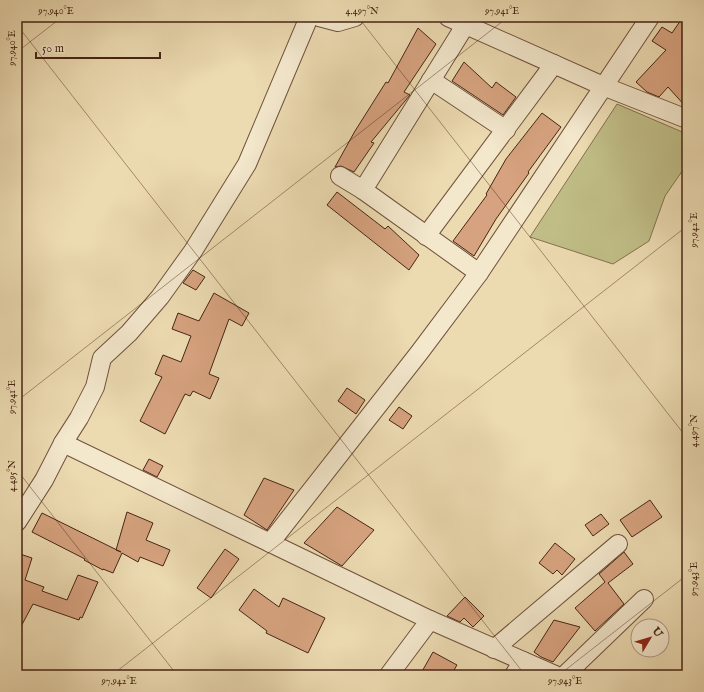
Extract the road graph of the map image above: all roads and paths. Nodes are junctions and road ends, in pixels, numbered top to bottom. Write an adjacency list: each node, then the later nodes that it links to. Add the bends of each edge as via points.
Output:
1 (309, 17): 16 (street, via 247,164 193,251 160,297 129,333 102,358 95,387)
2 (318, 17): 3 (street, via 338,22)
3 (355, 17)
4 (448, 17): 6 (street)
5 (650, 17): 9 (street)
6 (466, 24): 7 (street); 8 (street)
7 (554, 64): 9 (street); 11 (street)
8 (432, 80): 11 (street); 13 (street)
9 (603, 86): 10 (street); 15 (street)
10 (687, 119)
11 (506, 130): 14 (street)
12 (340, 176): 13 (street)
13 (363, 190): 14 (street)
14 (426, 236): 15 (street)
15 (479, 273): 18 (street)
16 (62, 443): 17 (street, via 44,480); 18 (street)
17 (17, 522)
18 (270, 543): 21 (street)
19 (618, 544): 22 (street)
20 (644, 600): 26 (street)
21 (430, 620): 22 (street); 24 (street)
22 (494, 649): 23 (street)
23 (518, 668): 25 (street)
24 (389, 675)
25 (555, 675)
26 (565, 675)

